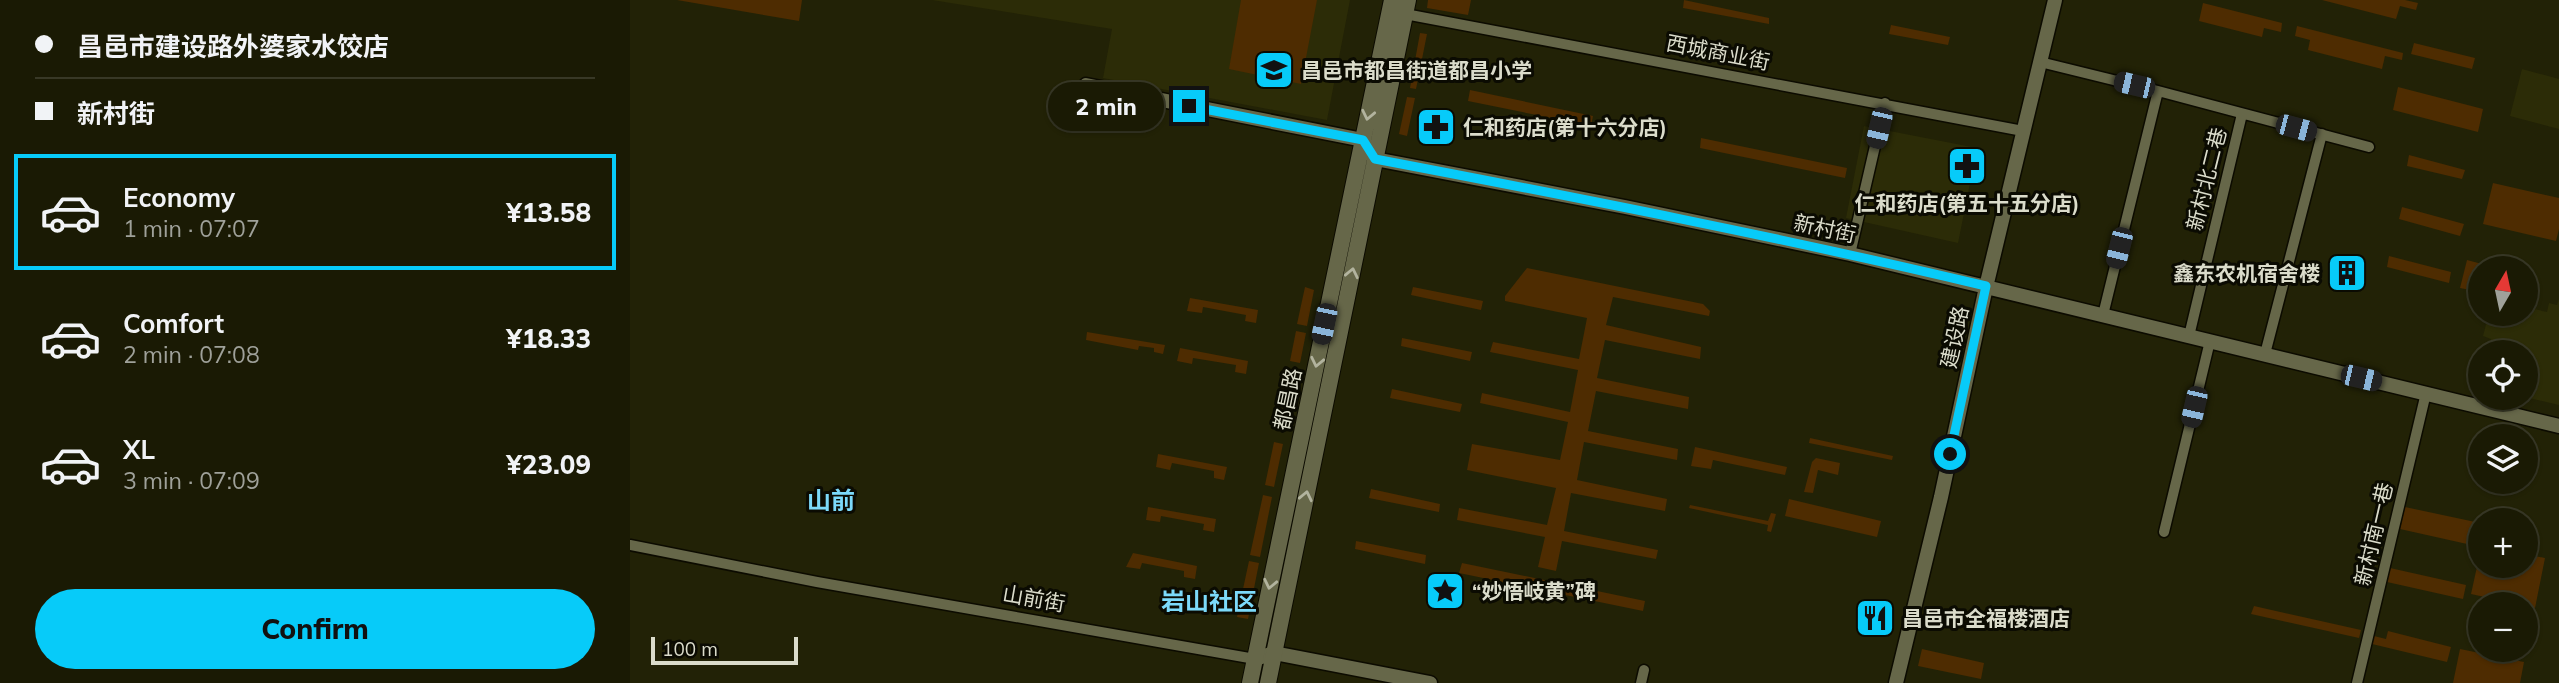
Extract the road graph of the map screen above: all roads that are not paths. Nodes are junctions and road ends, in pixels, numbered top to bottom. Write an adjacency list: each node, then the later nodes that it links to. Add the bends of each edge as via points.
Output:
1 (1392, 0): 11 (main road, 都昌路, one-way to 11)
2 (2055, 0): 4 (street, 建设路)
3 (1406, 7): 7 (street, 西城商业街); 13 (main road, 都昌路)
4 (2040, 62): 6 (street); 9 (street, 建设路)
5 (1086, 85): 11 (street)
6 (2158, 91): 8 (street); 16 (street)
7 (1885, 103): 9 (street, 西城商业街); 14 (street)
8 (2242, 114): 10 (street); 17 (street, 新村北二巷)
9 (2023, 131): 15 (street, 建设路)
10 (2322, 134): 12 (street); 19 (street)
11 (1363, 140): 13 (street); 25 (main road, 都昌路, one-way to 25)
12 (2369, 147)
13 (1375, 159): 14 (street, 新村街); 24 (main road, 都昌路, one-way to 13)
14 (1850, 254): 15 (street, 新村街)
15 (1986, 286): 16 (street, 新村街); 31 (street, 建设路)
16 (2103, 315): 17 (street, 新村街)
17 (2189, 335): 18 (street, 新村街)
18 (2210, 341): 19 (street, 新村街); 22 (street)
19 (2265, 354): 20 (street, 新村街)
20 (2426, 393): 21 (street, 新村街); 32 (street, 新村南一巷)
21 (2559, 426)
22 (2164, 532)
23 (630, 545): 25 (street, 山前街)
24 (1274, 653): 25 (street, 山前街); 28 (main road, 都昌路); 29 (street, 山前街)
25 (1255, 659): 27 (main road, 都昌路)
26 (1644, 670): 30 (street)
27 (1250, 683)
28 (1268, 683)
29 (1430, 683)
30 (1641, 683)
31 (1896, 683)
32 (2357, 683)

